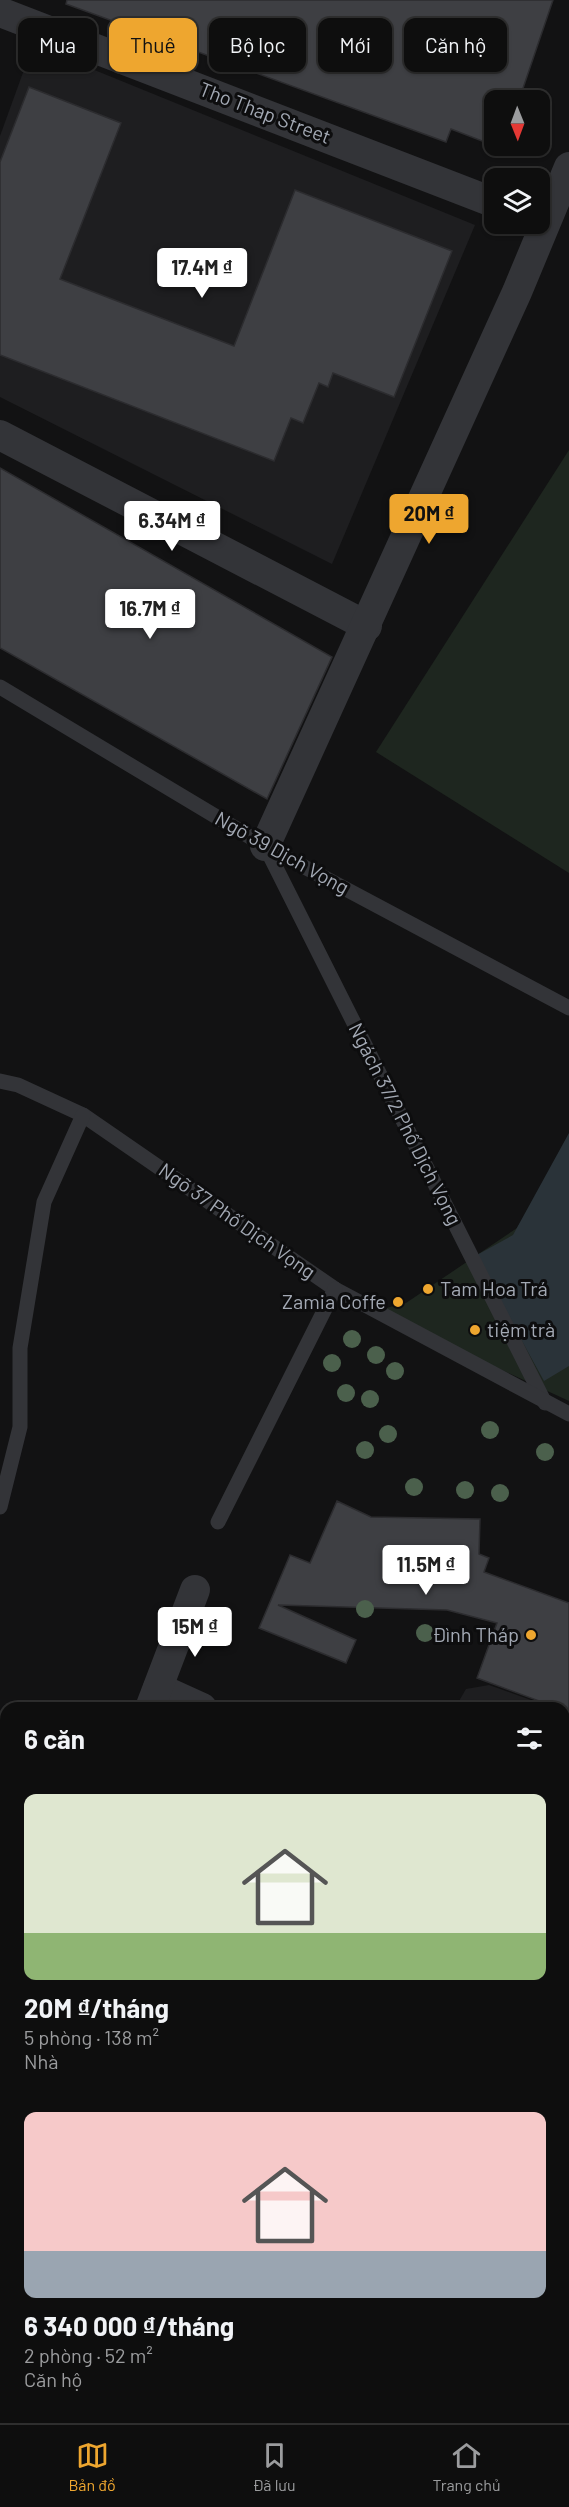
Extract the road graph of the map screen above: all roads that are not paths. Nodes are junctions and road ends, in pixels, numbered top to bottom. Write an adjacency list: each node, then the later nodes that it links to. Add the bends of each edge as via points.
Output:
1 (4, 14): 3 (street, Tho Thap Street)
2 (569, 167): 4 (street)
3 (484, 199)
4 (552, 227): 6 (street)
5 (0, 435): 6 (street)
6 (367, 626): 8 (street)
7 (0, 687): 8 (lane, Ngõ 39 Dịch Vọng)
8 (265, 846): 9 (lane, Ngõ 39 Dịch Vọng); 13 (lane, Ngách 37/2 Phố Dịch Vọng)
9 (569, 1008)
10 (0, 1081): 11 (lane, Ngõ 37 Phố Dịch Vọng, via 18,1084)
11 (83, 1115): 12 (lane, Ngõ 37 Phố Dịch Vọng); 15 (lane, via 44,1202 20,1348 20,1426)
12 (335, 1288): 13 (lane, Ngõ 37 Phố Dịch Vọng); 16 (lane)
13 (545, 1403): 14 (lane, Ngõ 37 Phố Dịch Vọng)
14 (569, 1414)
15 (0, 1507)
16 (218, 1522)
17 (195, 1590): 18 (street)
18 (154, 1698): 19 (street)
19 (173, 1702)

